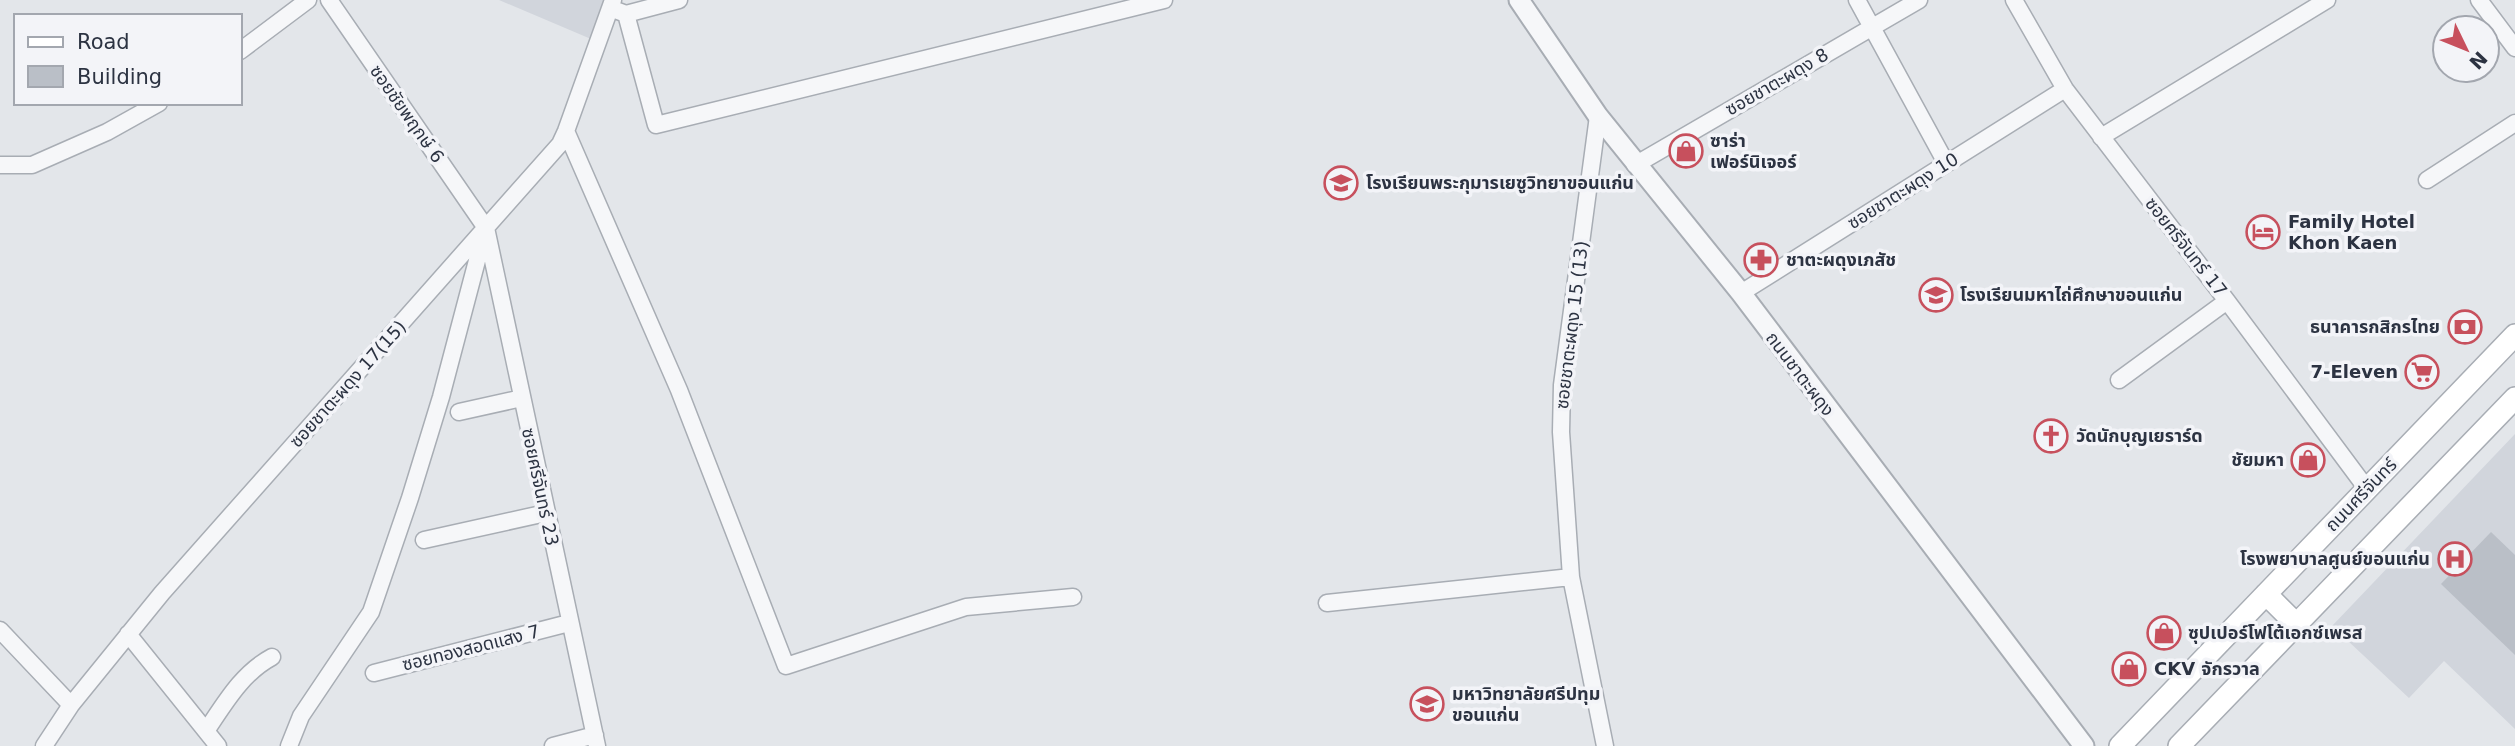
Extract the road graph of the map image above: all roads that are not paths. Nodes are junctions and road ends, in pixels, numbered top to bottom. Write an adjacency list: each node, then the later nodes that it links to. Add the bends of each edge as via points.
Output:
1 (308, 0): 15 (street)
2 (328, 0): 26 (street, ซอยชัยพฤกษ์ 6)
3 (679, 0): 12 (street)
4 (1164, 0): 12 (street, via 656,125)
5 (1519, 0): 18 (street, ถนนชาตะผดุง)
6 (1857, 0): 13 (street)
7 (1919, 0): 13 (street, ซอยชาตะผดุง 8)
8 (2014, 0): 16 (street, ซอยศรีจันทร์ 17)
9 (2327, 0): 21 (street)
10 (2479, 0): 14 (street)
11 (611, 4): 12 (street); 20 (street, ซอยชาตะผดุง 17(15))
12 (626, 14)
13 (1872, 27): 22 (street); 23 (street, ซอยชาตะผดุง 8)
14 (2515, 48)
15 (242, 50)
16 (2065, 89): 21 (street, ซอยศรีจันทร์ 17); 22 (street, ซอยชาตะผดุง 10)
17 (155, 105): 24 (street, via 32,165)
18 (1598, 116): 23 (street, ถนนชาตะผดุง); 37 (street, ซอยชาตะผดุง 15 (13), via 1562,385)
19 (2515, 123): 25 (street)
20 (566, 131): 26 (street, ซอยชาตะผดุง 17(15), via 560,144); 39 (street, via 679,390 786,666 966,607)
21 (2101, 137): 28 (street, ซอยศรีจันทร์ 17)
22 (1946, 163): 27 (street, ซอยชาตะผดุง 10)
23 (1635, 165): 27 (street, ถนนชาตะผดุง)
24 (0, 166)
25 (2427, 180)
26 (486, 228): 31 (street, ซอยศรีจันทร์ 23); 44 (street, ซอยชาตะผดุง 17(15)); 52 (street, via 410,498 371,612 302,716)
27 (1741, 293): 55 (street, ถนนชาตะผดุง)
28 (2227, 301): 30 (street); 34 (street, ซอยศรีจันทร์ 17)
29 (2515, 335): 34 (main road, ถนนศรีจันทร์)
30 (2119, 380)
31 (522, 398): 33 (street); 35 (street, ซอยศรีจันทร์ 23)
32 (2515, 398): 42 (main road)
33 (459, 412)
34 (2367, 489): 38 (main road, ถนนศรีจันทร์)
35 (546, 513): 36 (street); 41 (street, ซอยศรีจันทร์ 23)
36 (424, 540)
37 (1571, 577): 40 (street); 54 (street, ซอยชาตะผดุง 15 (13))
38 (2266, 594): 42 (main road); 56 (main road, ถนนศรีจันทร์)
39 (1073, 597)
40 (1327, 603)
41 (569, 623): 46 (street, ซอยทองสอดแสง 7); 49 (street, ซอยศรีจันทร์ 23)
42 (2297, 624): 57 (main road)
43 (0, 630): 47 (street)
44 (128, 634): 47 (street, ซอยชาตะผดุง 17(15)); 48 (street)
45 (272, 657): 48 (street, via 239,683)
46 (374, 673)
47 (71, 705): 50 (street, ซอยชาตะผดุง 17(15))
48 (206, 731): 51 (street)
49 (596, 741): 53 (street)
50 (44, 746)
51 (218, 746)
52 (289, 746)
53 (553, 746)
54 (1605, 746)
55 (2084, 746)
56 (2120, 746)
57 (2179, 746)

